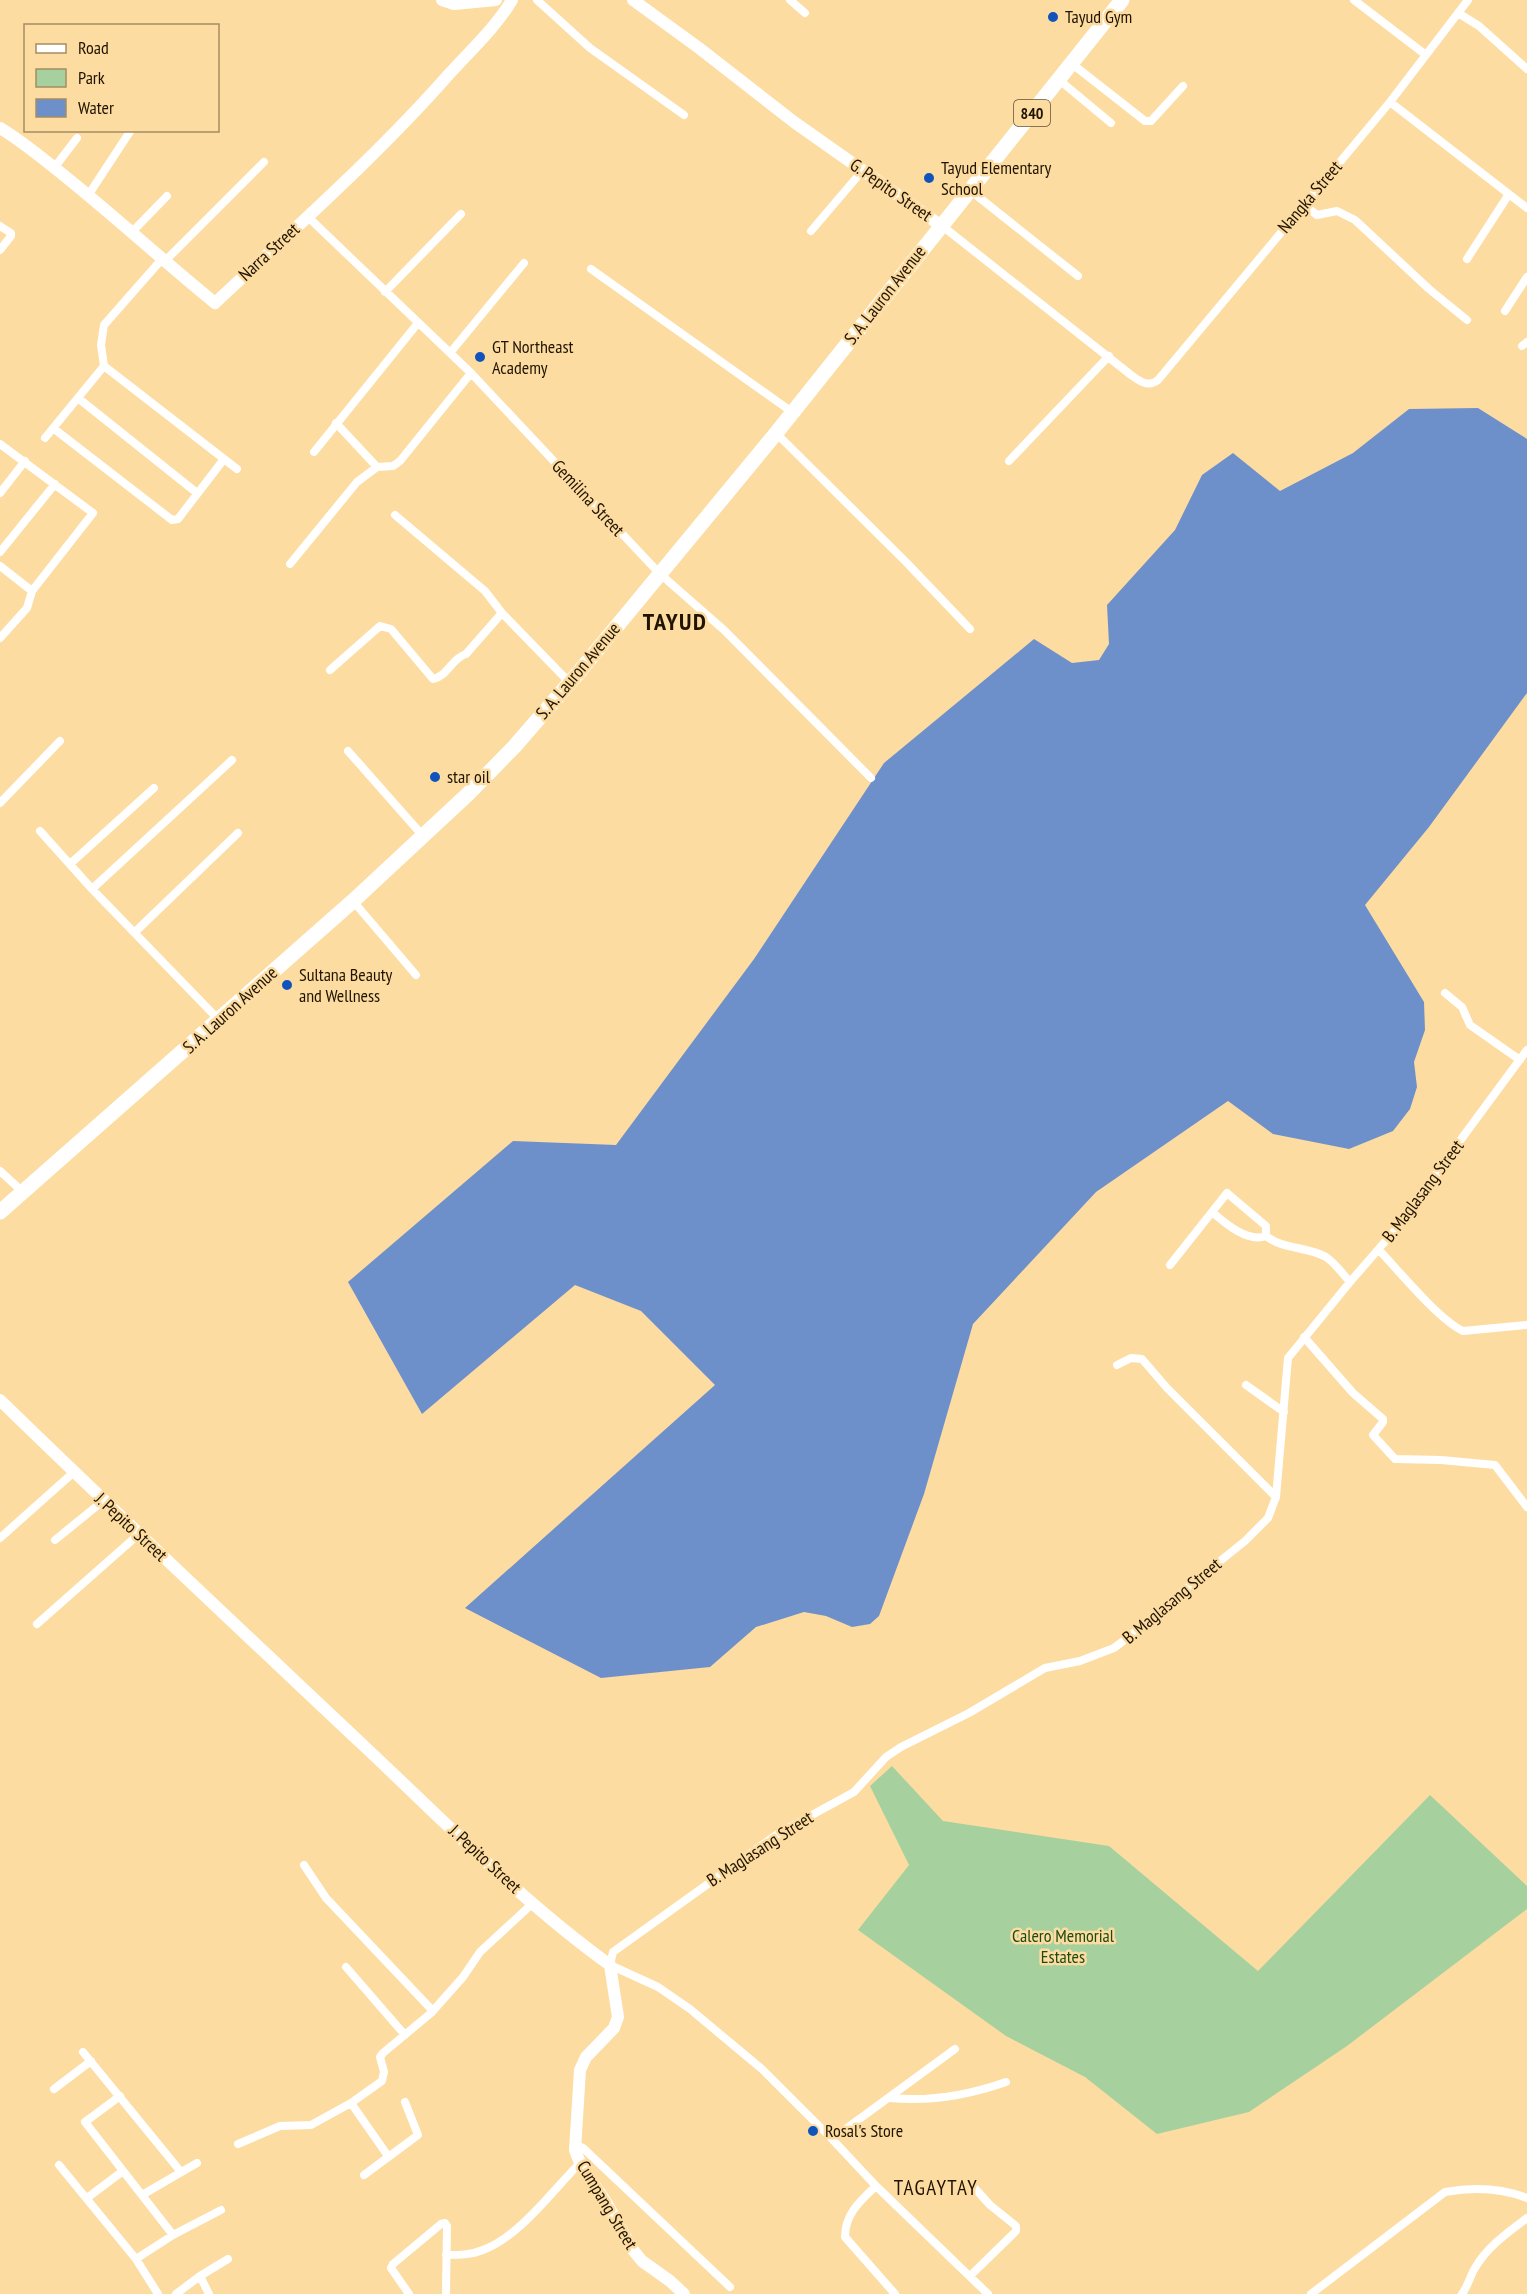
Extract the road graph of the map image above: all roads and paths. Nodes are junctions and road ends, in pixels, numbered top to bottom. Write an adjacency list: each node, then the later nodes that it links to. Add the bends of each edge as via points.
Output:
1 (442, 0): 2 (street, via 453,4)
2 (496, 0)
3 (512, 0): 33 (street, Narra Street, via 408,120)
4 (537, 0): 18 (street, via 590,48)
5 (633, 0): 25 (street, G. Pepito Street)
6 (790, 0): 11 (street)
7 (1122, 0): 13 (highway, S. A. Lauron Avenue / 840)
8 (1354, 0): 12 (street)
9 (1467, 0): 10 (street, Nangka Street)
10 (1458, 13): 12 (street, Nangka Street); 14 (street, via 1479,26)
11 (806, 14)
12 (1426, 55): 17 (street, Nangka Street)
13 (1071, 63): 15 (highway, S. A. Lauron Avenue / 840); 16 (street, via 1145,121 1151,121)
14 (1527, 69)
15 (1058, 79): 19 (street); 26 (highway, S. A. Lauron Avenue / 840)
16 (1183, 86)
17 (1390, 102): 28 (street); 30 (street, Nangka Street)
18 (684, 115)
19 (1111, 123)
20 (0, 128): 24 (street, Narra Street)
21 (130, 132): 27 (street)
22 (77, 138): 24 (street)
23 (264, 162): 40 (street)
24 (54, 168): 27 (street, Narra Street)
25 (863, 170): 34 (street, G. Pepito Street); 36 (street)
26 (970, 191): 34 (highway, S. A. Lauron Avenue / 840); 43 (street)
27 (89, 194): 37 (street, Narra Street)
28 (1509, 194): 31 (street); 39 (street)
29 (167, 196): 37 (street)
30 (1304, 205): 47 (street, via 1317,215 1337,211 1355,220); 53 (street, Nangka Street, via 1158,380)
31 (1527, 208)
32 (461, 214): 45 (street)
33 (307, 216): 40 (street, Narra Street, via 215,303); 45 (street, Gemilina Street)
34 (940, 225): 50 (street, G. Pepito Street); 55 (highway, S. A. Lauron Avenue / 840)
35 (0, 226): 38 (street, via 11,232)
36 (811, 231)
37 (132, 232): 40 (street, Narra Street)
38 (0, 250)
39 (1467, 259)
40 (163, 260): 51 (street, via 104,325 100,345)
41 (524, 263): 49 (street)
42 (591, 269): 55 (street)
43 (1078, 276)
44 (1527, 277): 46 (street)
45 (385, 292): 48 (street, Gemilina Street)
46 (1505, 311)
47 (1467, 320)
48 (418, 323): 49 (street, Gemilina Street); 56 (street)
49 (450, 353): 52 (street, Gemilina Street)
50 (1109, 356): 53 (street, G. Pepito Street); 63 (street)
51 (104, 366): 54 (street); 62 (street)
52 (471, 373): 65 (street, via 400,461 393,466); 74 (street, Gemilina Street)
53 (1145, 384)
54 (78, 398): 57 (street); 69 (street)
55 (792, 412): 58 (highway, S. A. Lauron Avenue / 840)
56 (336, 423): 61 (street); 65 (street)
57 (53, 428): 59 (street); 69 (street, via 170,519 178,519)
58 (776, 433): 74 (highway, S. A. Lauron Avenue / 840); 77 (street)
59 (45, 438)
60 (0, 444): 64 (street)
61 (314, 452)
62 (224, 459): 66 (street); 69 (street)
63 (1009, 460)
64 (25, 461): 67 (street); 68 (street)
65 (377, 466): 72 (street, via 357,482)
66 (237, 469)
67 (56, 484): 71 (street); 75 (street, via 93,514)
68 (0, 493)
69 (197, 493)
70 (395, 515): 76 (street, via 485,591)
71 (0, 552)
72 (290, 564)
73 (0, 566): 75 (street)
74 (659, 573): 80 (highway, S. A. Lauron Avenue / 840); 84 (street, Gemilina Street, via 724,630)
75 (32, 591): 78 (street, via 27,608)
76 (502, 613): 79 (street, via 466,654 433,679 385,626 380,626); 80 (street)
77 (970, 629)
78 (0, 638)
79 (330, 670)
80 (569, 682): 89 (highway, S. A. Lauron Avenue / 840, via 506,755)
81 (60, 741): 86 (street)
82 (348, 751): 89 (street)
83 (232, 760): 91 (street)
84 (871, 778)
85 (154, 788): 90 (street)
86 (0, 802)
87 (40, 831): 90 (street)
88 (238, 834): 93 (street)
89 (423, 836): 92 (highway, S. A. Lauron Avenue / 840)
90 (70, 864): 91 (street)
91 (92, 889): 93 (street)
92 (353, 901): 94 (street); 96 (highway, S. A. Lauron Avenue / 840)
93 (135, 932): 96 (street)
94 (416, 975)
95 (1445, 993): 98 (street, via 1462,1007 1470,1025)
96 (219, 1020): 100 (highway, S. A. Lauron Avenue / 840)
97 (1527, 1050): 98 (street, B. Maglasang Street)
98 (1520, 1060): 104 (street, B. Maglasang Street)
99 (0, 1171): 100 (street)
100 (23, 1192): 101 (highway, S. A. Lauron Avenue / 840)
101 (0, 1212)
102 (1212, 1212): 103 (street, via 1239,1232 1256,1238); 103 (street, via 1227,1193 1266,1226); 105 (street)
103 (1266, 1236): 106 (street, via 1279,1244 1324,1256)
104 (1379, 1250): 106 (street, B. Maglasang Street); 107 (street, via 1458,1329)
105 (1170, 1265)
106 (1350, 1282): 108 (street, B. Maglasang Street)
107 (1527, 1324)
108 (1304, 1337): 112 (street, B. Maglasang Street, via 1288,1358); 116 (street, via 1353,1393 1383,1419 1373,1435 1395,1459 1495,1465)
109 (1117, 1365): 114 (street, via 1131,1358 1142,1359)
110 (1246, 1385): 112 (street)
111 (0, 1400): 113 (street, J. Pepito Street)
112 (1284, 1412): 114 (street, B. Maglasang Street)
113 (74, 1472): 115 (street, J. Pepito Street); 118 (street)
114 (1276, 1497): 123 (street, B. Maglasang Street, via 1268,1518 1245,1540 1114,1648 1045,1668 886,1757 854,1792 778,1833 618,1946)
115 (103, 1501): 117 (street, J. Pepito Street); 119 (street)
116 (1527, 1507)
117 (139, 1534): 120 (street); 122 (street, J. Pepito Street)
118 (0, 1538)
119 (55, 1540)
120 (37, 1624)
121 (304, 1865): 125 (street, via 326,1898)
122 (533, 1903): 123 (street, J. Pepito Street); 125 (street, via 480,1952)
123 (610, 1965): 136 (street, J. Pepito Street, via 658,1987 690,2009 763,2070); 138 (street, Cumpang Street, via 618,2017 614,2028 586,2057 580,2070)
124 (346, 1967): 126 (street)
125 (433, 2011): 126 (street)
126 (405, 2035): 135 (street, via 380,2057 382,2081)
127 (955, 2049): 133 (street)
128 (83, 2052): 129 (street)
129 (91, 2061): 131 (street); 132 (street)
130 (1006, 2082): 133 (street, via 954,2096)
131 (54, 2089)
132 (120, 2097): 143 (street, via 85,2122); 144 (street)
133 (890, 2098): 136 (street)
134 (405, 2102): 139 (street, via 418,2135)
135 (351, 2103): 137 (street, via 311,2125 280,2126); 139 (street)
136 (832, 2139): 147 (street, J. Pepito Street)
137 (238, 2144)
138 (575, 2144): 141 (street, Cumpang Street); 159 (street)
139 (388, 2156): 145 (street)
140 (197, 2163): 144 (street)
141 (580, 2163): 154 (street, via 510,2235 484,2250); 165 (street, Cumpang Street, via 642,2262)
142 (59, 2165): 149 (street)
143 (123, 2171): 148 (street); 149 (street)
144 (181, 2172): 148 (street)
145 (364, 2175)
146 (970, 2184): 158 (street, via 1016,2226 1016,2231)
147 (876, 2186): 158 (street, J. Pepito Street); 166 (street, via 856,2204 845,2226 845,2237)
148 (142, 2195): 153 (street)
149 (87, 2198): 155 (street)
150 (1527, 2198): 168 (street, via 1485,2189 1445,2192)
151 (221, 2210): 153 (street)
152 (1527, 2218): 169 (street, via 1486,2253)
153 (173, 2235): 155 (street)
154 (446, 2255): 163 (street, via 447,2226 441,2224 395,2261 391,2268); 164 (street)
155 (136, 2259): 160 (street)
156 (228, 2259): 157 (street)
157 (200, 2276): 161 (street); 162 (street)
158 (970, 2276): 167 (street, J. Pepito Street)
159 (730, 2287)
160 (158, 2294)
161 (176, 2294)
162 (210, 2294)
163 (409, 2294)
164 (446, 2294)
165 (684, 2294)
166 (895, 2294)
167 (988, 2294)
168 (1311, 2294)
169 (1462, 2294)

